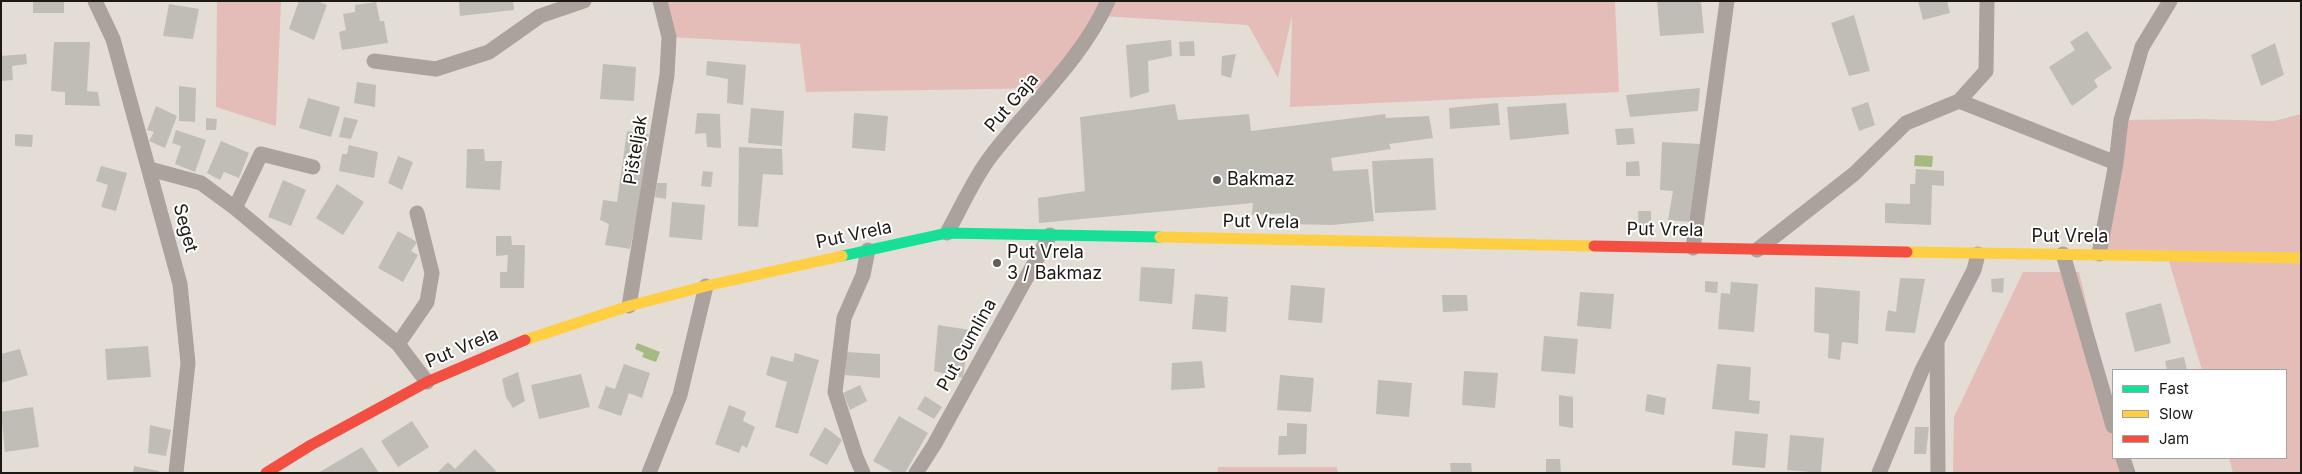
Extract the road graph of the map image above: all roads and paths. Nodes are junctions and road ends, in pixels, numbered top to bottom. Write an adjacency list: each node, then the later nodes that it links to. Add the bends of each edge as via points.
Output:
1 (95, 1): 12 (street, Seget, via 113,39)
2 (584, 1): 8 (street, via 540,16 490,52 436,69)
3 (660, 1): 25 (street, Pišteljak, via 669,37 667,75)
4 (1108, 1): 15 (street, Put Gaja, via 1102,16 1050,88 990,157)
5 (1727, 1): 17 (street)
6 (1987, 1): 9 (street, via 1986,71)
7 (2170, 1): 10 (street, via 2142,47 2121,120)
8 (374, 61)
9 (1959, 101): 10 (street); 19 (street, via 1906,123 1854,174)
10 (2116, 163): 22 (street)
11 (314, 167): 13 (street, via 261,154)
12 (150, 169): 13 (street, via 201,183); 31 (street, Seget, via 180,284 188,363)
13 (235, 208): 27 (street)
14 (417, 213): 27 (street, via 432,274 427,302)
15 (948, 232): 16 (main road, Put Vrela); 18 (main road, Put Vrela)
16 (1050, 235): 17 (main road, Put Vrela); 35 (street, Put Gumlina)
17 (1693, 248): 19 (main road, Put Vrela)
18 (868, 250): 24 (main road, Put Vrela); 34 (street, via 863,275 844,318 836,392)
19 (1757, 250): 20 (main road, Put Vrela)
20 (1978, 254): 21 (main road, Put Vrela); 26 (street, via 1974,270)
21 (2063, 254): 22 (main road, Put Vrela); 29 (street)
22 (2099, 254): 23 (main road, Put Vrela)
23 (2301, 258)
24 (706, 286): 25 (main road, Put Vrela); 33 (street, via 680,394)
25 (629, 306): 28 (main road, Put Vrela, via 540,334)
26 (1937, 341): 36 (street); 37 (street)
27 (398, 344): 28 (street)
28 (427, 382): 32 (main road, Put Vrela)
29 (2112, 423)
30 (2123, 459): 38 (street)
31 (176, 473)
32 (266, 473)
33 (649, 473)
34 (863, 473)
35 (916, 473)
36 (1878, 473)
37 (1938, 473)
38 (2128, 473)

